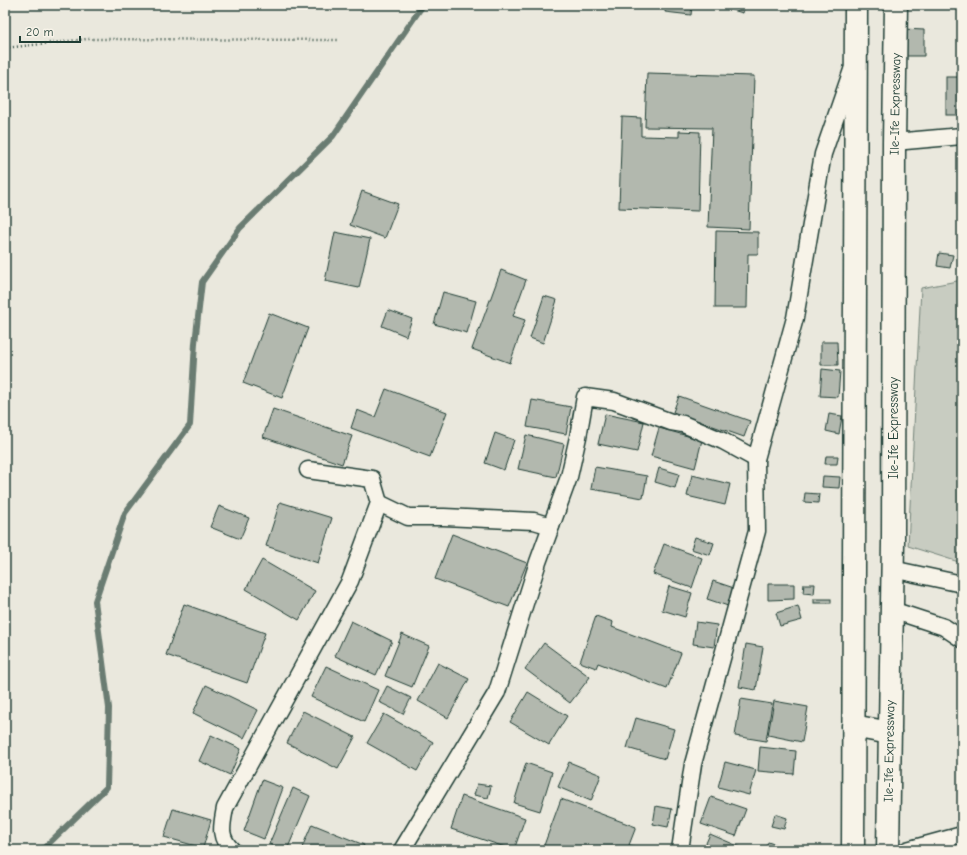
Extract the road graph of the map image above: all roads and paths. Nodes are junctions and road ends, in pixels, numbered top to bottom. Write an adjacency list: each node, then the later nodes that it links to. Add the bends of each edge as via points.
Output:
1 (856, 5): 5 (main road)
2 (896, 5): 7 (main road, Ile-Ife Expressway)
3 (338, 40): 4 (path, via 87,39)
4 (5, 48)
5 (855, 61): 8 (street, via 823,154 795,318); 16 (main road)
6 (962, 136): 7 (street)
7 (894, 142): 12 (main road, Ile-Ife Expressway)
8 (756, 459): 11 (street, via 683,424 614,401 585,398 569,477); 21 (street, via 757,531 693,764)
9 (308, 470): 10 (street, via 372,479)
10 (379, 503): 11 (street, via 408,517 534,521); 19 (street, via 350,580 225,808 221,830 226,844)
11 (551, 526): 20 (street, via 497,692)
12 (892, 569): 13 (street); 14 (main road, Ile-Ife Expressway)
13 (962, 584)
14 (892, 610): 15 (street, via 944,627); 17 (main road, Ile-Ife Expressway)
15 (962, 639)
16 (853, 726): 17 (main road); 22 (main road)
17 (890, 733): 23 (main road, Ile-Ife Expressway)
18 (962, 835): 24 (street)
19 (232, 850)
20 (402, 850)
21 (680, 850)
22 (853, 850)
23 (888, 850)
24 (907, 850)

